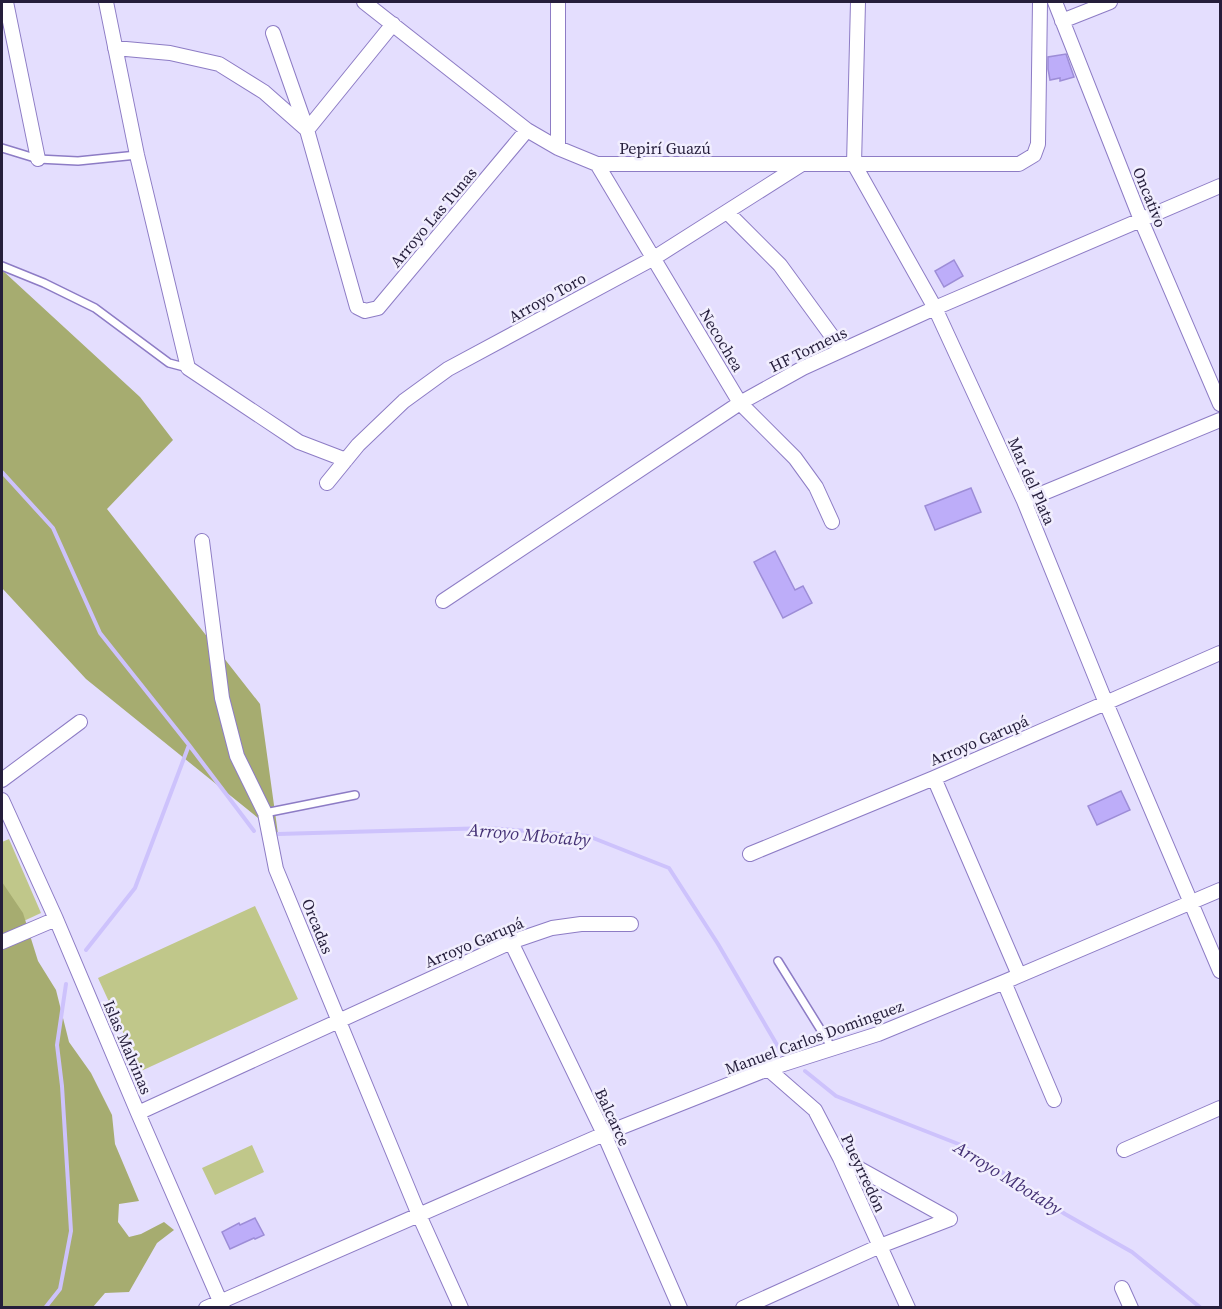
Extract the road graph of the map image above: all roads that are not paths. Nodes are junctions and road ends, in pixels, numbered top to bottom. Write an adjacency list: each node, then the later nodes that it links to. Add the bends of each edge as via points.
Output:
1 (6, 2): 18 (street)
2 (106, 2): 12 (street)
3 (364, 2): 10 (street, Pepirí Guazú)
4 (558, 2): 16 (street)
5 (858, 2): 21 (street)
6 (1040, 2): 21 (street, Pepirí Guazú, via 1038,144 1034,155 1019,164)
7 (1055, 2): 9 (street, Oncativo)
8 (1110, 2): 9 (street)
9 (1062, 21): 24 (street, Oncativo)
10 (393, 24): 13 (street); 14 (street, Pepirí Guazú)
11 (273, 33): 13 (street)
12 (115, 48): 13 (street, via 170,52 219,64 264,92); 17 (street)
13 (307, 130): 14 (street, Arroyo Las Tunas, via 357,307 365,311 378,308)
14 (527, 130): 16 (street, Pepirí Guazú)
15 (2, 148): 18 (lane)
16 (558, 148): 19 (street, Pepirí Guazú)
17 (137, 155): 18 (lane); 29 (street)
18 (38, 159)
19 (597, 164): 20 (street, Pepirí Guazú); 25 (street, Necochea)
20 (803, 164): 21 (street, Pepirí Guazú); 23 (street, Arroyo Toro)
21 (854, 164): 27 (street, Mar del Plata)
22 (1221, 186): 24 (street, HF Torneus)
23 (727, 212): 25 (street, Arroyo Toro); 28 (street, via 780,265)
24 (1141, 220): 27 (street, HF Torneus); 31 (street, Oncativo)
25 (654, 258): 30 (street, Necochea); 33 (street, Arroyo Toro, via 448,369 404,401)
26 (2, 266): 29 (lane, via 95,308 169,363)
27 (935, 308): 28 (street, HF Torneus); 35 (street, Mar del Plata)
28 (842, 350): 30 (street, HF Torneus)
29 (188, 368): 33 (street, via 299,442)
30 (740, 403): 36 (street, Necochea, via 795,458 816,487); 38 (street, HF Torneus)
31 (1221, 404)
32 (1221, 420): 35 (street)
33 (346, 460): 34 (street, Arroyo Toro)
34 (327, 483)
35 (1024, 501): 40 (street, Mar del Plata)
36 (832, 522)
37 (202, 541): 46 (street, Orcadas, via 222,698 237,756)
38 (443, 601)
39 (1221, 653): 40 (street, Arroyo Garupá)
40 (1106, 704): 42 (street, Arroyo Garupá); 49 (street, Mar del Plata)
41 (80, 722): 43 (street)
42 (934, 778): 47 (street, Arroyo Garupá); 56 (street)
43 (2, 780)
44 (355, 795): 46 (lane)
45 (2, 800): 50 (street, Islas Malvinas)
46 (265, 813): 58 (street, Orcadas, via 276,869)
47 (750, 854)
48 (1221, 890): 49 (street, Manuel Carlos Dominguez)
49 (1191, 902): 55 (street, Mar del Plata); 56 (street, Manuel Carlos Dominguez)
50 (56, 918): 52 (street); 63 (street, Islas Malvinas)
51 (631, 924): 53 (street, Arroyo Garupá, via 552,928)
52 (2, 942)
53 (511, 942): 58 (street, Arroyo Garupá); 64 (street, Balcarce)
54 (778, 961): 59 (lane)
55 (1221, 971)
56 (1019, 975): 57 (street, Manuel Carlos Dominguez)
57 (1004, 982): 59 (street, Manuel Carlos Dominguez, via 878,1034); 61 (street)
58 (339, 1021): 63 (street, Arroyo Garupá); 67 (street, Orcadas)
59 (832, 1048): 60 (street, Manuel Carlos Dominguez)
60 (768, 1069): 64 (street, Manuel Carlos Dominguez); 66 (street, Pueyrredón, via 816,1110)
61 (1054, 1101)
62 (1221, 1108): 65 (street)
63 (138, 1113): 70 (street, Islas Malvinas)
64 (604, 1134): 67 (street, Manuel Carlos Dominguez); 73 (street, Balcarce)
65 (1124, 1149)
66 (840, 1158): 68 (street, Pueyrredón); 68 (street, via 950,1219)
67 (418, 1215): 70 (street, Manuel Carlos Dominguez); 72 (street, Orcadas)
68 (880, 1246): 74 (street); 75 (street, Pueyrredón)
69 (1122, 1288): 76 (street)
70 (222, 1304): 71 (street, Manuel Carlos Dominguez)
71 (206, 1308)
72 (461, 1308)
73 (680, 1308)
74 (743, 1308)
75 (908, 1308)
76 (1131, 1308)

